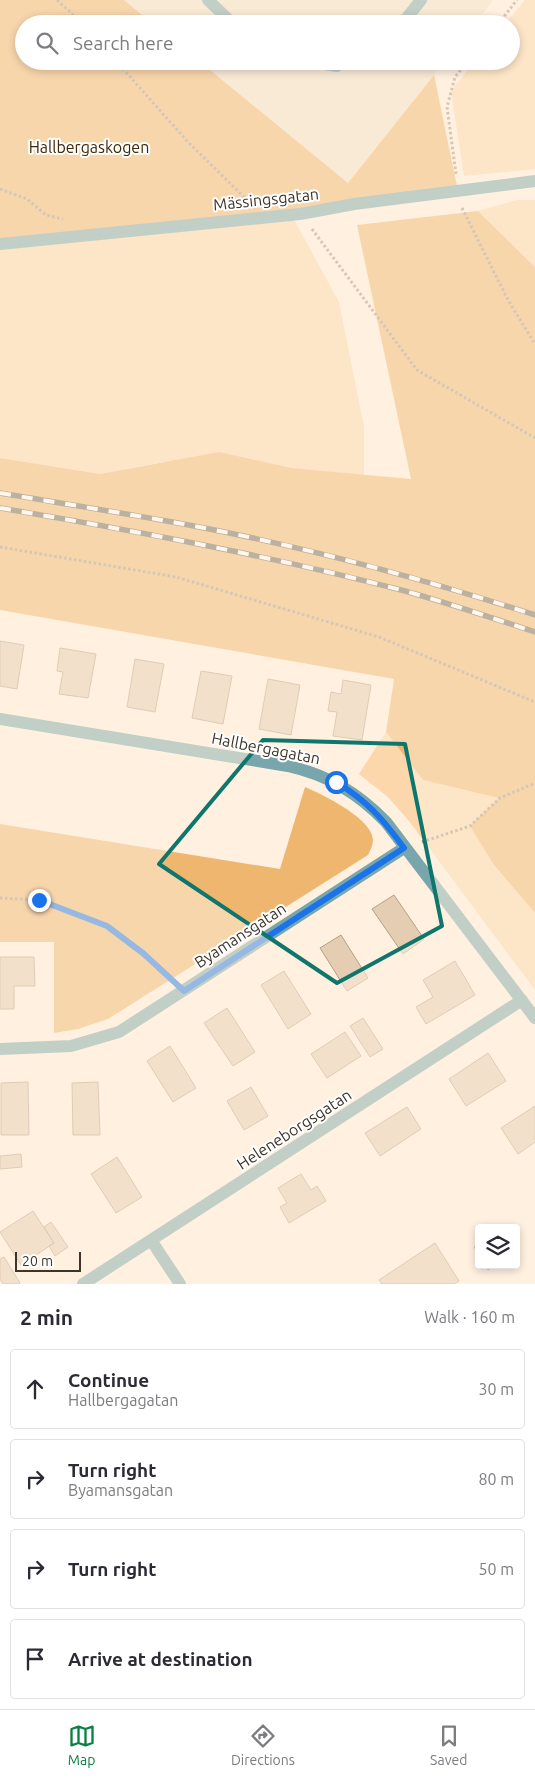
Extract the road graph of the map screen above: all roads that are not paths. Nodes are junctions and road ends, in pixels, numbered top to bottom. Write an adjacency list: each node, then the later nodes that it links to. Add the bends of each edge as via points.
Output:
1 (208, 0): 3 (street)
2 (421, 0): 4 (street)
3 (224, 15)
4 (409, 15)
5 (535, 181): 6 (street, Mässingsgatan, via 300,214)
6 (0, 244)
7 (0, 719): 8 (street, Hallbergagatan, via 312,772 336,782 369,804)
8 (404, 848): 9 (street, Hallbergagatan); 11 (street, Byamansgatan, via 119,1032 96,1040 48,1048)
9 (522, 1000): 10 (street, Hallbergagatan); 12 (street, Heleneborgsgatan)
10 (535, 1018)
11 (0, 1049)
12 (151, 1240): 13 (street, Heleneborgsgatan); 14 (street)
13 (83, 1284)
14 (180, 1284)

